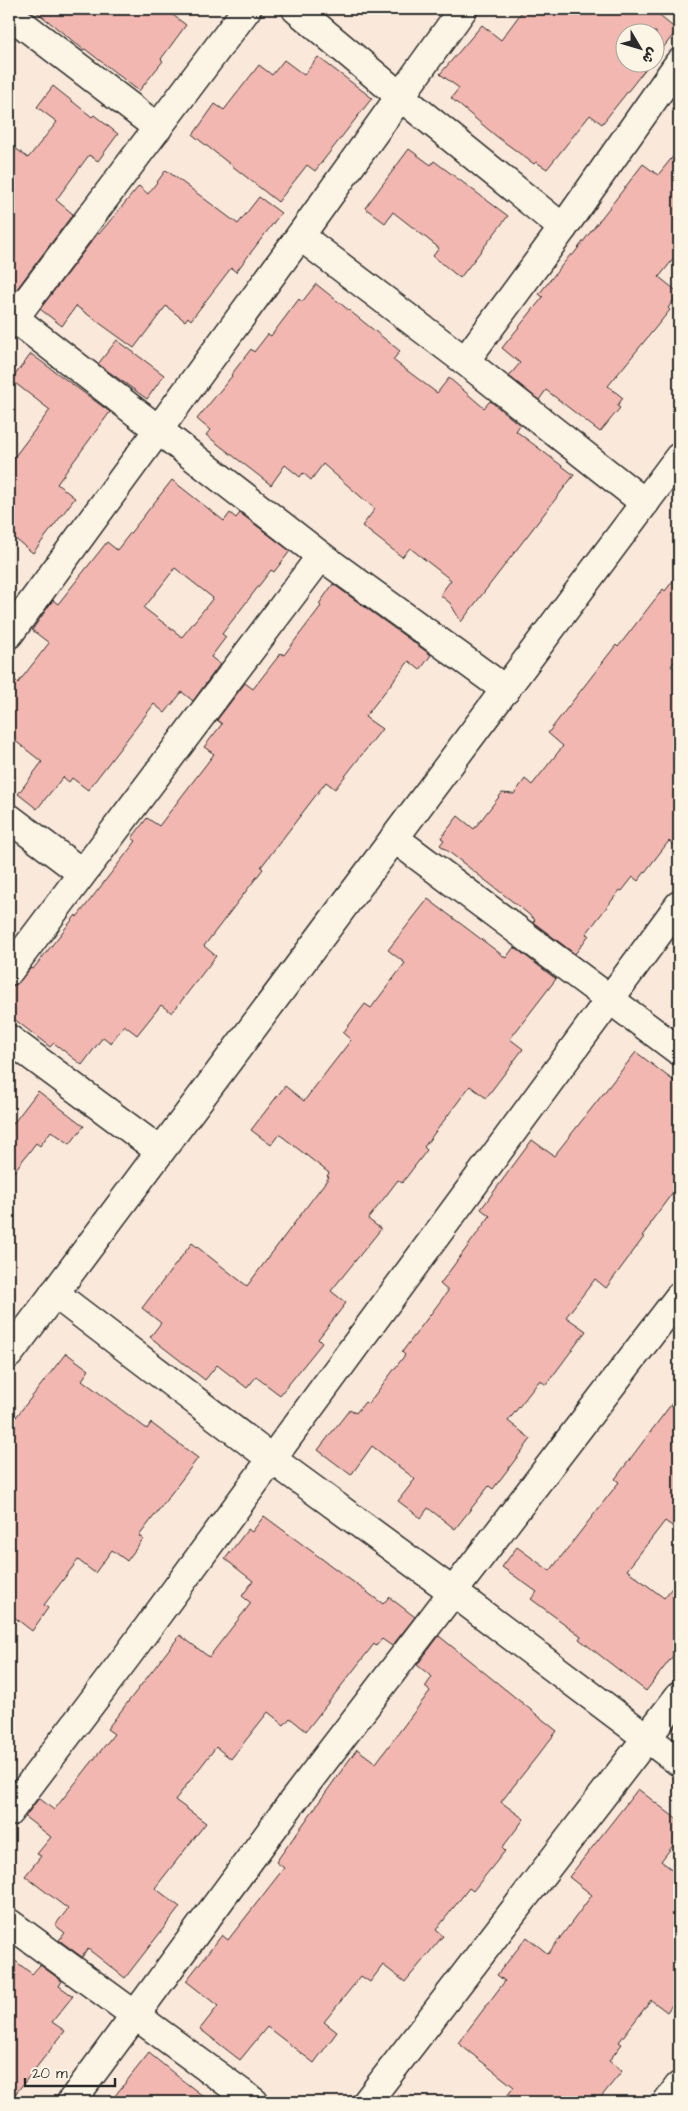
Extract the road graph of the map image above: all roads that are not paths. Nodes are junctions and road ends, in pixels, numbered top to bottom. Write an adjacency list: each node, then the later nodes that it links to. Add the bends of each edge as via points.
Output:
1 (247, 9): 7 (street)
2 (296, 9): 6 (street)
3 (464, 9): 6 (street)
4 (9, 14): 7 (street)
5 (679, 63): 8 (street)
6 (401, 97): 8 (street); 9 (street)
7 (158, 128): 10 (street)
8 (563, 228): 11 (street)
9 (300, 236): 11 (street); 12 (street)
10 (10, 319): 12 (street)
11 (465, 361): 14 (street)
12 (158, 431): 15 (street); 16 (street)
13 (676, 469): 14 (street)
14 (645, 503): 17 (street)
15 (322, 556): 17 (street); 20 (street)
16 (9, 634)
17 (506, 690): 19 (street)
18 (9, 818): 20 (street)
19 (394, 838): 23 (street); 26 (street)
20 (82, 874): 22 (street)
21 (679, 905): 23 (street)
22 (9, 971)
23 (610, 998): 25 (street); 30 (street)
24 (9, 1039): 26 (street)
25 (679, 1051)
26 (160, 1151): 27 (street)
27 (54, 1293): 29 (street); 30 (street)
28 (679, 1297): 31 (street)
29 (10, 1350)
30 (273, 1460): 31 (street); 35 (street)
31 (453, 1592): 33 (street); 37 (street, via 293,1801)
32 (679, 1696): 33 (street)
33 (648, 1738): 34 (street); 41 (street)
34 (679, 1762)
35 (9, 1812)
36 (9, 1923): 37 (street)
37 (136, 2015): 39 (street); 40 (street)
38 (679, 2086): 42 (street)
39 (71, 2102)
40 (254, 2102)
41 (367, 2102)
42 (667, 2102)

